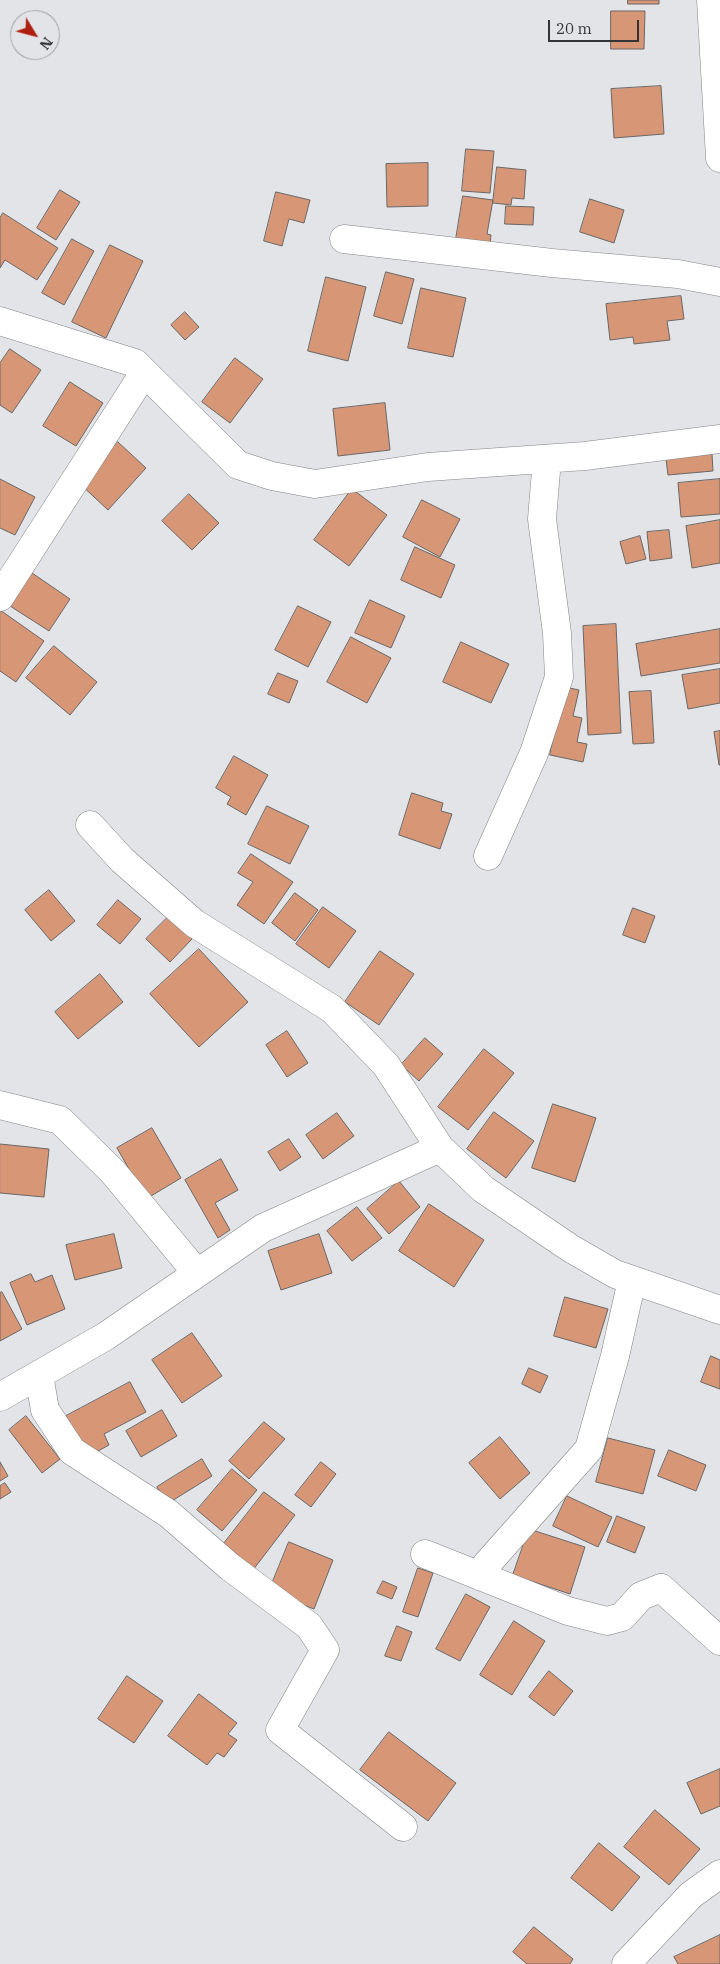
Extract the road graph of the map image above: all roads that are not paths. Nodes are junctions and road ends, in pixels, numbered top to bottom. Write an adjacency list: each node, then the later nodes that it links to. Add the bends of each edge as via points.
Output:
1 (711, 0): 2 (street)
2 (720, 158)
3 (344, 239): 4 (street, via 678,274)
4 (720, 282)
5 (0, 321): 6 (street, via 135,363)
6 (144, 373): 8 (street, via 238,465 272,476 315,484 428,467); 9 (street)
7 (720, 439): 8 (street)
8 (547, 459): 11 (street, via 542,519 557,632 559,677 534,752)
9 (0, 597)
10 (90, 825): 13 (street, via 122,860 194,923 332,1009 386,1065)
11 (488, 856)
12 (0, 1105): 14 (street, via 60,1120 113,1172)
13 (440, 1148): 14 (street, via 263,1228); 15 (street, via 484,1189 570,1248)
14 (197, 1273): 17 (street, via 106,1336)
15 (632, 1280): 16 (street); 20 (street, via 590,1450 486,1565)
16 (720, 1310)
17 (39, 1375): 18 (street); 22 (street, via 45,1410 72,1451 169,1514 230,1567 309,1626 325,1650 280,1730)
18 (0, 1397)
19 (425, 1554): 20 (street)
20 (482, 1577): 21 (street, via 568,1611 607,1621 622,1616 641,1596 661,1588)
21 (720, 1641)
22 (403, 1827)
23 (720, 1874): 24 (street, via 691,1895)
24 (626, 1964)

